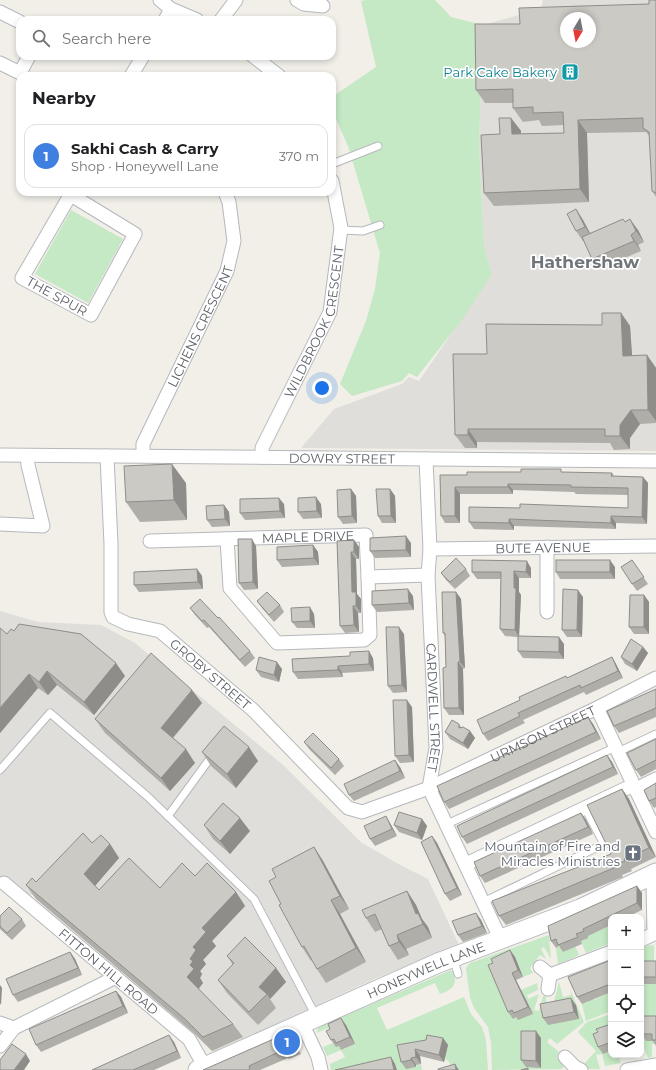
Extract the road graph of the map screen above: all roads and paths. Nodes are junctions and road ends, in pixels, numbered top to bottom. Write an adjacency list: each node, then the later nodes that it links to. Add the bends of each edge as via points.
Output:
1 (160, 0): 6 (street)
2 (236, 0): 7 (street)
3 (297, 0): 4 (street, via 304,4)
4 (323, 6)
5 (0, 12): 8 (street)
6 (168, 14)
7 (224, 16)
8 (16, 20)
9 (27, 60): 14 (street)
10 (140, 60): 15 (street)
11 (258, 60): 16 (street)
12 (0, 63): 13 (street)
13 (18, 72)
14 (21, 72)
15 (133, 72)
16 (274, 72)
17 (378, 146): 18 (lane)
18 (336, 162)
19 (69, 196): 20 (street, THE SPUR, via 22,278 91,315 135,234)
20 (76, 196)
21 (227, 196): 26 (street, LICHENS CRESCENT, via 234,241 228,270 143,444)
22 (335, 196): 24 (street, WILDBROOK CRESCENT)
23 (380, 225): 24 (lane, via 363,231)
24 (341, 230): 29 (street, WILDBROOK CRESCENT, via 330,312 262,448)
25 (0, 455): 27 (street, DOWRY STREET)
26 (143, 455): 28 (street, DOWRY STREET); 29 (street, DOWRY STREET)
27 (27, 456): 28 (street, DOWRY STREET); 32 (street, via 43,526)
28 (107, 456): 49 (street, GROBY STREET, via 113,617 128,624 160,631 252,710 348,808 362,812)
29 (262, 457): 30 (street, DOWRY STREET)
30 (426, 459): 31 (street, DOWRY STREET); 37 (street, CARDWELL STREET)
31 (656, 461)
32 (0, 524)
33 (227, 538): 34 (street, MAPLE DRIVE); 39 (street, MAPLE DRIVE, via 366,535); 39 (street, via 230,588 277,642 364,640 370,635)
34 (150, 541)
35 (656, 546): 36 (street, BUTE AVENUE)
36 (547, 548): 37 (street, BUTE AVENUE); 40 (street)
37 (430, 549): 38 (street, CARDWELL STREET)
38 (428, 575): 39 (street); 49 (street, CARDWELL STREET, via 436,748)
39 (368, 577)
40 (547, 612)
41 (656, 678): 42 (street, URMSON STREET)
42 (597, 708): 45 (street); 49 (street, URMSON STREET)
43 (656, 734): 45 (lane)
44 (220, 745): 51 (lane)
45 (617, 750): 48 (street); 52 (lane)
46 (0, 770): 51 (lane, via 50,713)
47 (656, 779): 48 (street, via 640,787)
48 (634, 787): 50 (street); 53 (street)
49 (429, 788): 52 (street, CARDWELL STREET)
50 (585, 808): 54 (street); 57 (lane, via 604,844)
51 (168, 816): 67 (lane, via 254,899)
52 (447, 824): 54 (street, CARDWELL STREET)
53 (655, 827)
54 (466, 864): 57 (street, CARDWELL STREET)
55 (653, 875): 58 (street); 61 (street, HONEYWELL LANE, via 580,909)
56 (2, 881): 65 (street, FITTON HILL ROAD)
57 (483, 902): 61 (street, CARDWELL STREET)
58 (655, 914): 59 (street)
59 (655, 934): 60 (street)
60 (644, 939)
61 (501, 940): 67 (street, HONEYWELL LANE, via 456,966)
62 (608, 953): 64 (street)
63 (540, 966): 64 (street)
64 (550, 975): 66 (street)
65 (115, 976): 69 (street); 73 (street, FITTON HILL ROAD, via 189,1039)
66 (548, 989)
67 (309, 1019): 73 (street, HONEYWELL LANE); 75 (street)
68 (0, 1023): 69 (street)
69 (14, 1028): 70 (street)
70 (0, 1046)
71 (565, 1057): 74 (street)
72 (652, 1067): 76 (street)
73 (202, 1068)
74 (576, 1069)
75 (321, 1070)
76 (627, 1070)

